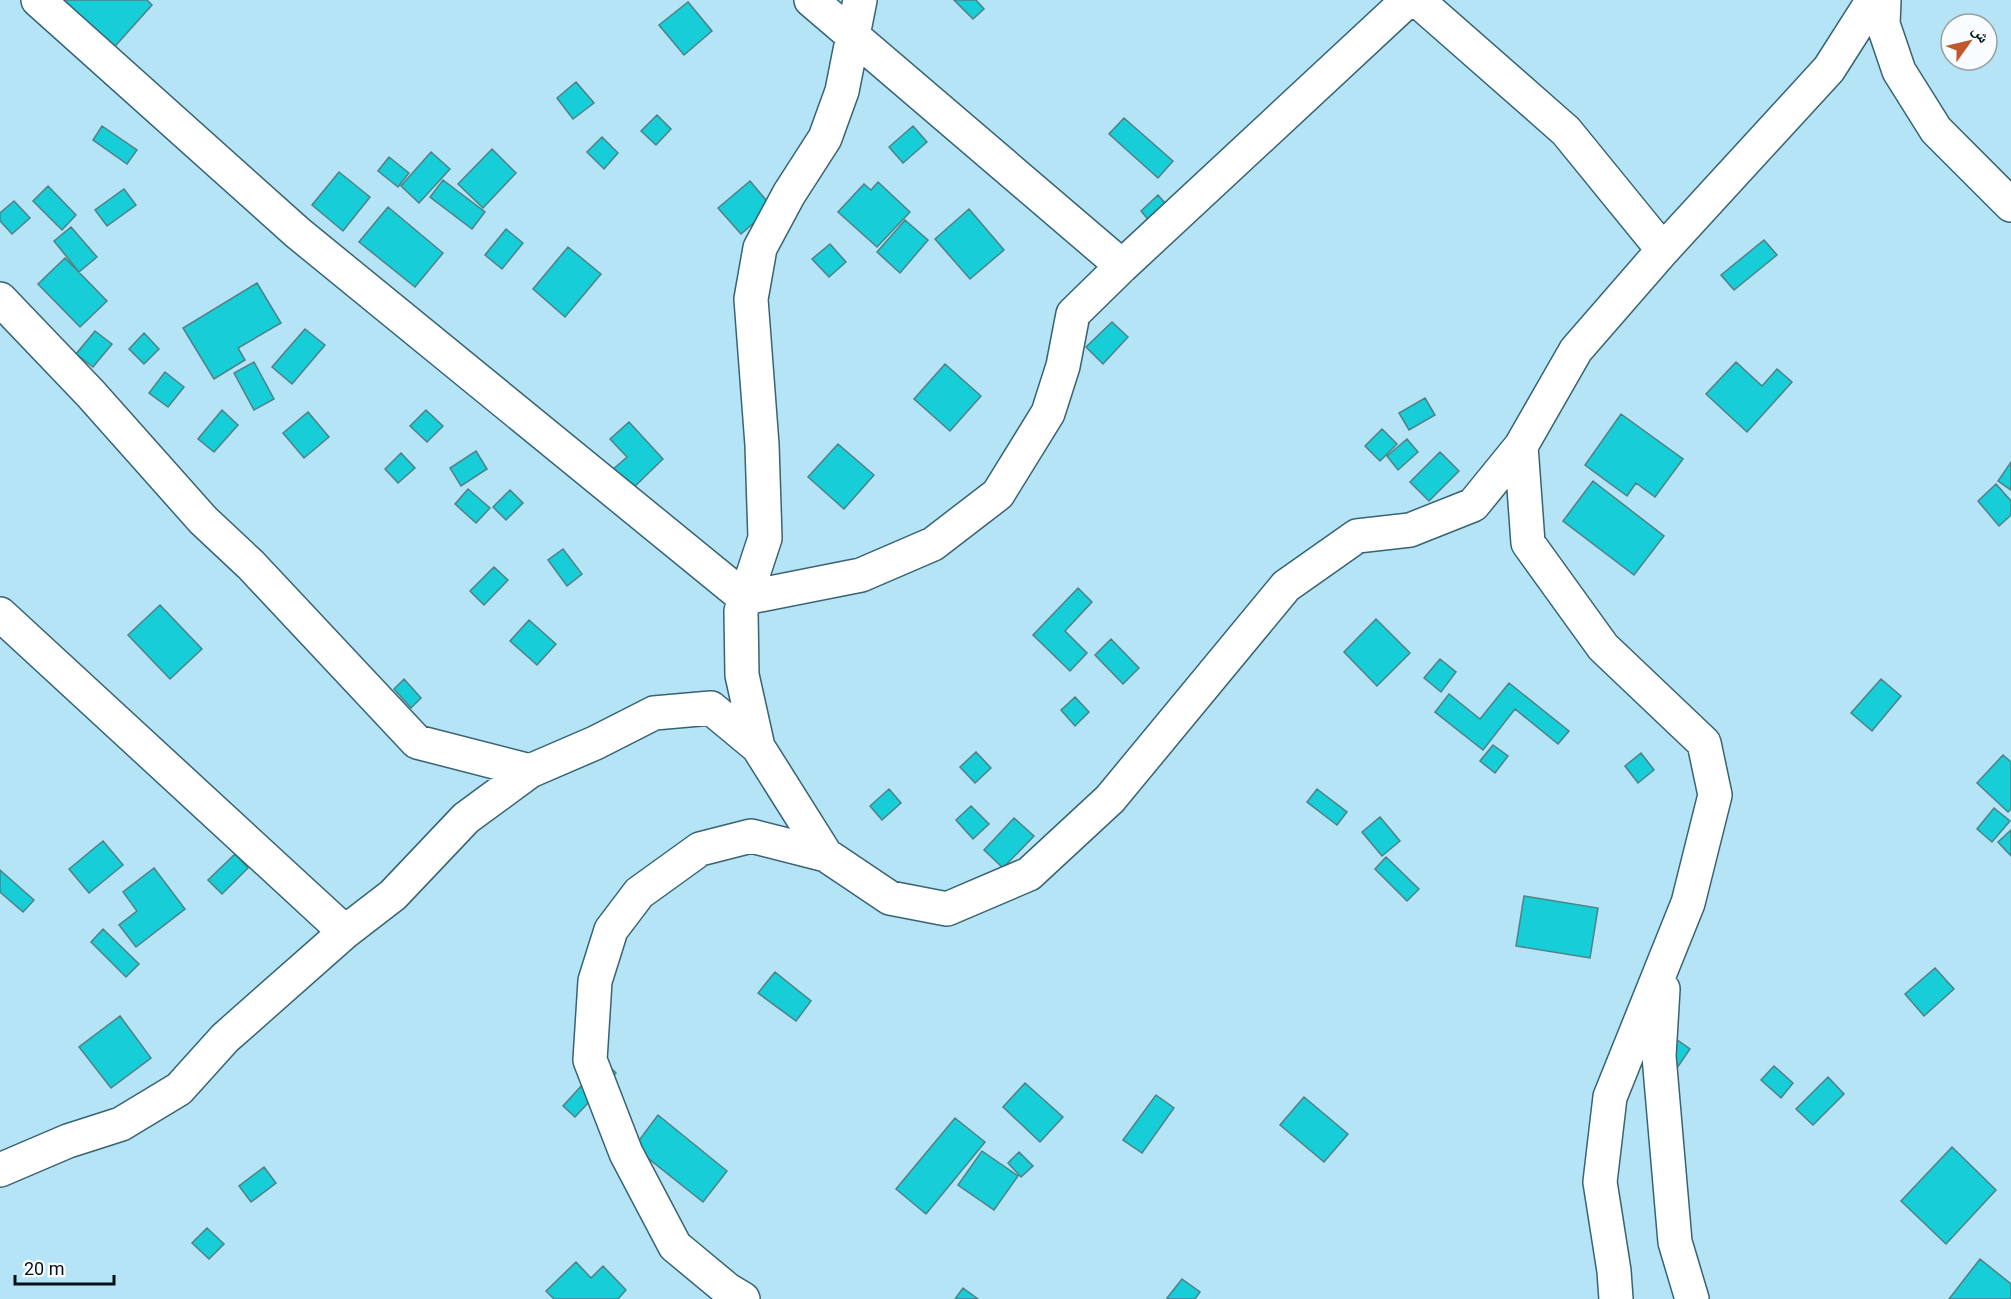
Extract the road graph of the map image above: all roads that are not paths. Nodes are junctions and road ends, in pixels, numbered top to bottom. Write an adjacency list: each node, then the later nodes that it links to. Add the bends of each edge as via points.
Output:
1 (38, 0): 14 (street, via 298,233)
2 (811, 0): 8 (street)
3 (860, 0): 8 (street)
4 (1408, 0): 11 (street)
5 (1417, 0): 10 (street, via 1566,131)
6 (1873, 0): 10 (street, via 1829,69)
7 (1884, 0): 9 (street, via 1883,24 1905,81 1936,130)
8 (852, 36): 11 (street); 14 (street, via 842,91 825,138 760,248 751,299 765,538)
9 (2011, 205)
10 (1664, 250): 13 (street, via 1576,350)
11 (1122, 266): 14 (street, via 1073,314 1063,366 1048,413 998,494 933,544 861,575)
12 (0, 299): 17 (street, via 203,520 251,565 417,742)
13 (1521, 446): 18 (street, via 1473,505 1410,530 1357,536 1286,586 1110,799 1029,874 947,909 890,898); 20 (street, via 1528,543 1603,647 1704,743 1715,795 1688,903)
14 (745, 598): 16 (street, via 741,611 742,675)
15 (0, 614): 19 (street)
16 (758, 747): 17 (street, via 711,708 654,713); 18 (street)
17 (530, 771): 19 (street, via 466,818 393,895)
18 (826, 855): 22 (street, via 751,836 700,849 639,893 611,930 595,981 590,1060 627,1153 675,1246)
19 (345, 932): 21 (street, via 225,1038 179,1089 120,1125 68,1141)
20 (1665, 960): 23 (street, via 1610,1097 1600,1182); 24 (street, via 1659,1056 1675,1242)
21 (0, 1170)
22 (743, 1299)
23 (1616, 1299)
24 (1692, 1299)

